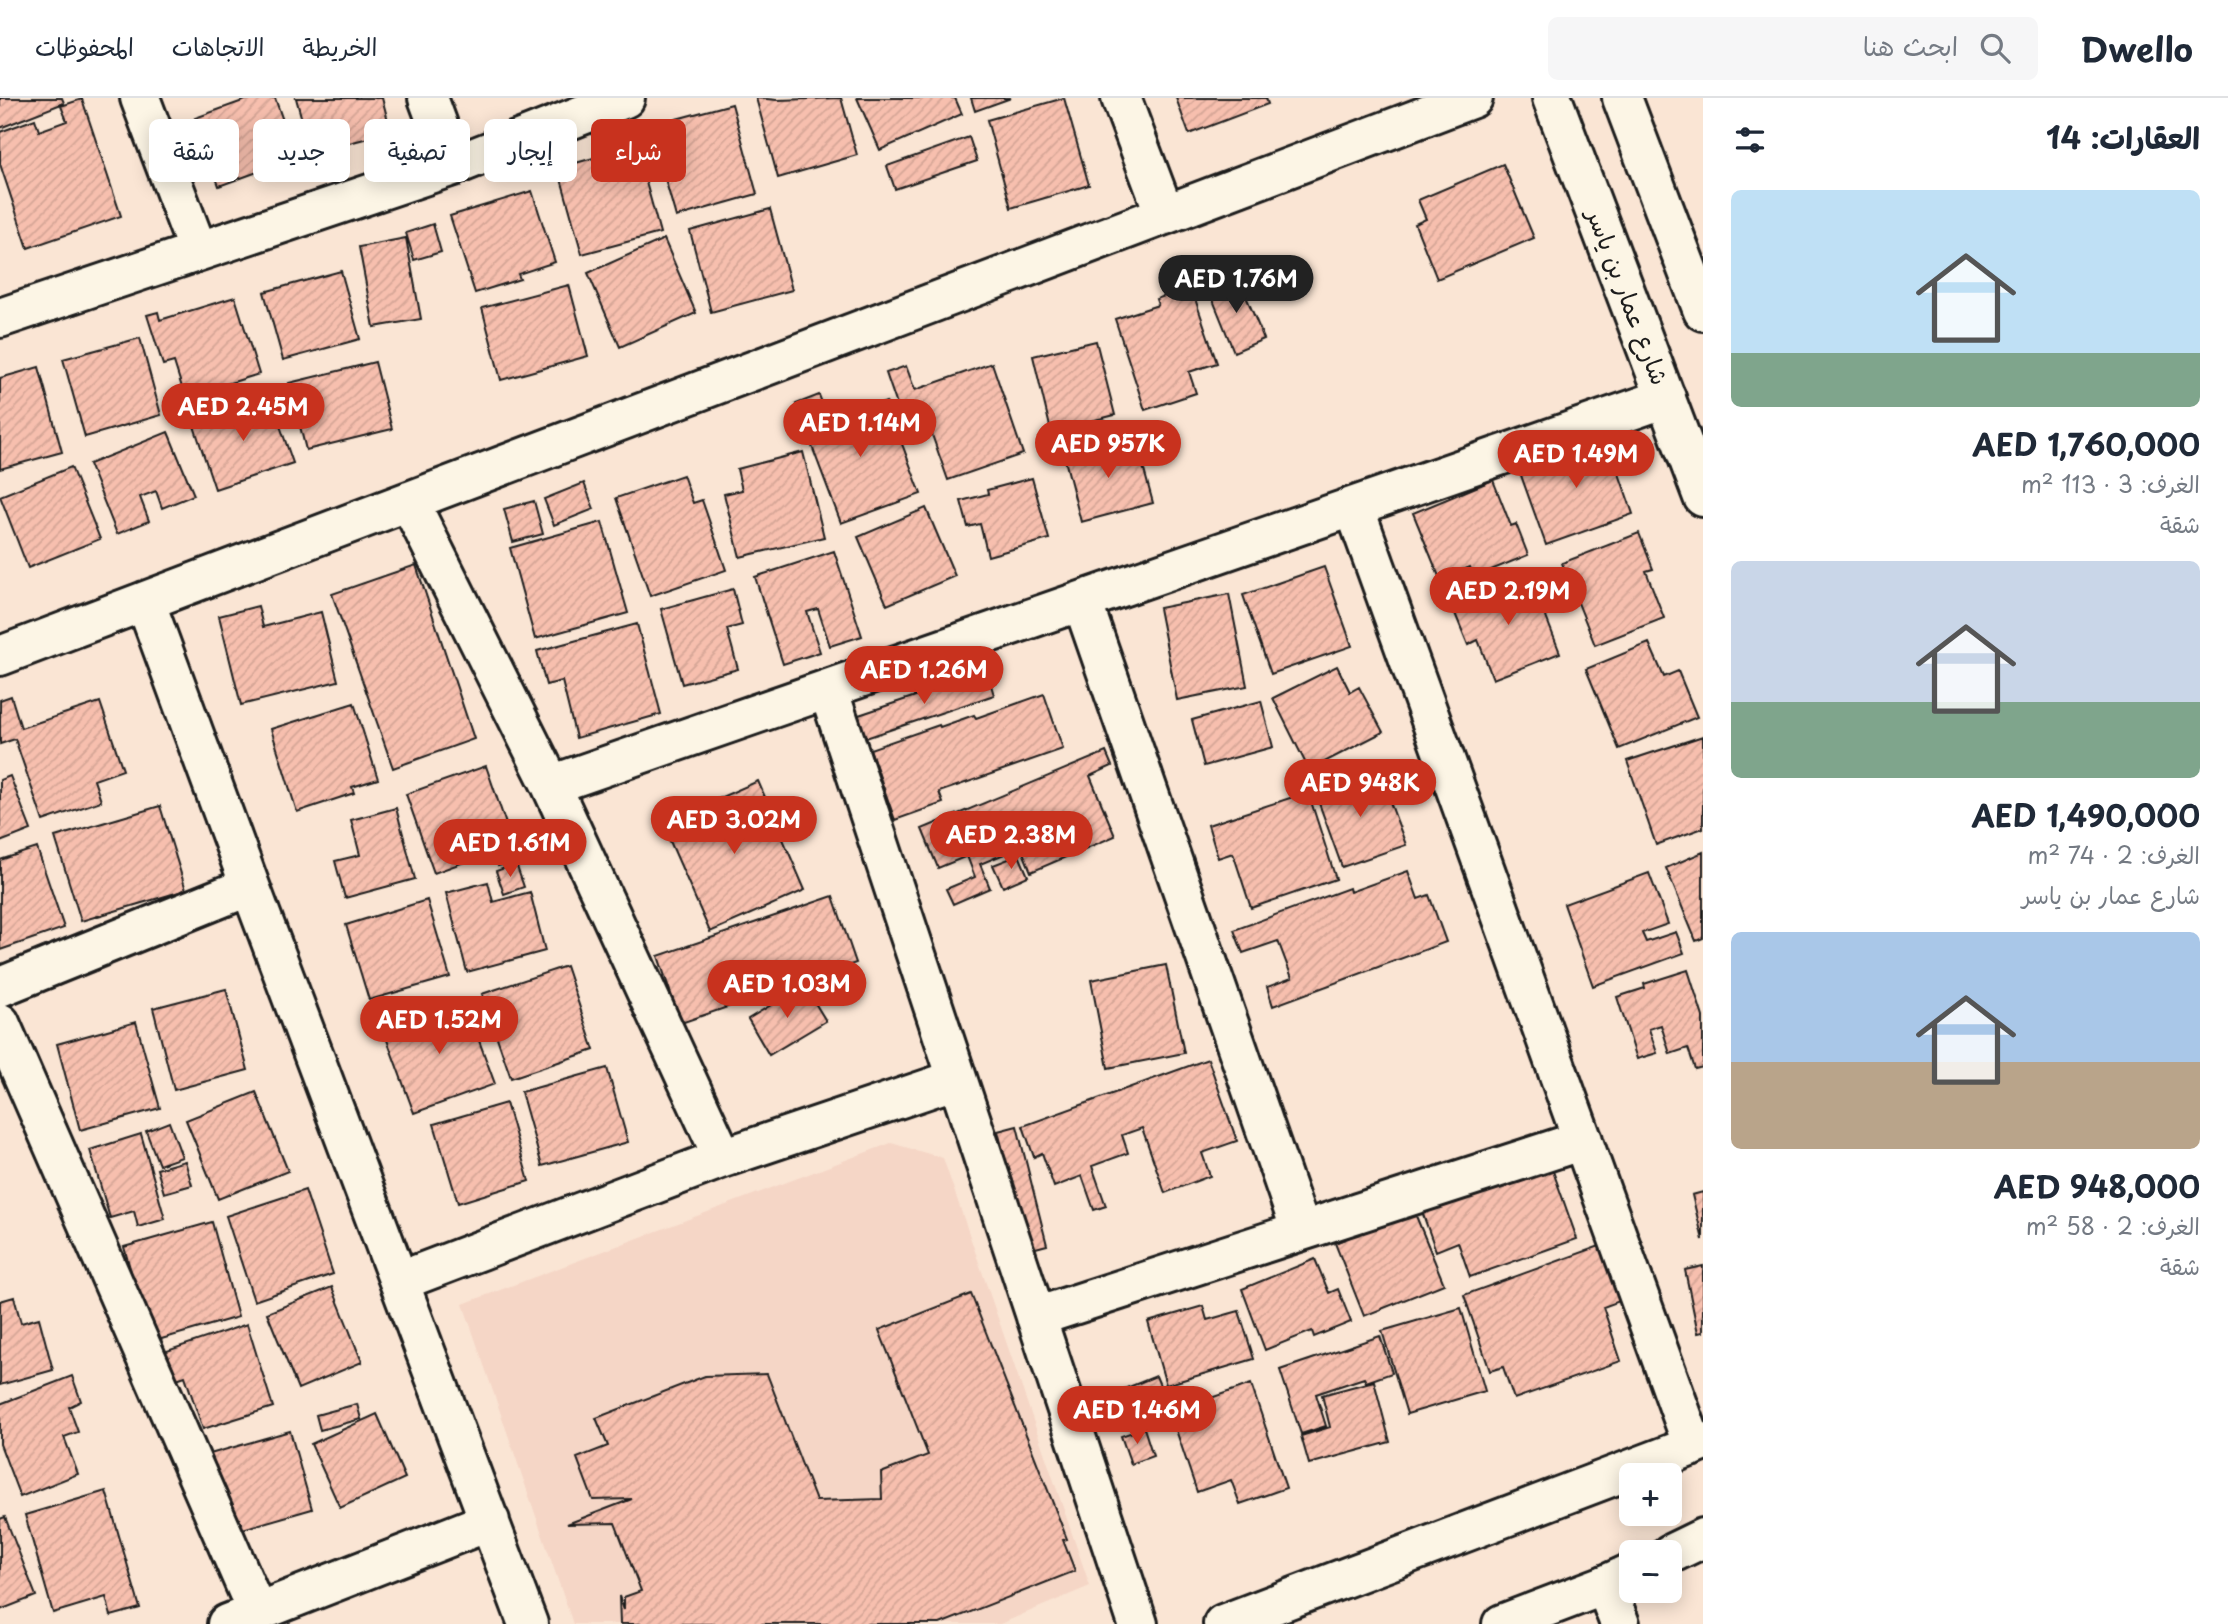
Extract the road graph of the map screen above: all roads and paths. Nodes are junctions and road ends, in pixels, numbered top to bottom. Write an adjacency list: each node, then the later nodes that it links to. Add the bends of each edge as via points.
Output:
1 (140, 98): 12 (street)
2 (428, 98): 8 (street)
3 (625, 98): 9 (street)
4 (1121, 98): 11 (street)
5 (1474, 98): 11 (street)
6 (1552, 98): 15 (street, شارع عمار بن ياسر)
7 (1622, 98): 13 (street)
8 (436, 119)
9 (470, 159)
10 (405, 182): 12 (street)
11 (1165, 215): 17 (street)
12 (198, 251): 14 (street)
13 (1703, 310)
14 (0, 317)
15 (1666, 398): 16 (street, شارع عمار بن ياسر); 18 (street)
16 (1703, 497)
17 (409, 501): 19 (street); 23 (street)
18 (1354, 507): 20 (street); 28 (street)
19 (145, 601): 21 (street); 24 (street)
20 (1082, 601): 22 (street); 30 (street)
21 (0, 656)
22 (828, 689): 23 (street); 27 (street)
23 (551, 785): 29 (street)
24 (250, 886): 25 (street); 31 (street)
25 (0, 987)
26 (0, 1023): 38 (street)
27 (957, 1079): 29 (street); 32 (street)
28 (1583, 1140): 30 (street); 33 (street)
29 (723, 1158): 31 (street)
30 (1301, 1231): 32 (street)
31 (400, 1281): 34 (street)
32 (1036, 1317): 40 (street)
33 (1698, 1444): 41 (street)
34 (490, 1521): 38 (street); 39 (street)
35 (1703, 1538): 36 (street)
36 (1682, 1548)
37 (1618, 1579): 42 (street); 43 (street)
38 (242, 1618)
39 (528, 1624)
40 (1138, 1624)
41 (1223, 1624)
42 (1502, 1624)
43 (1620, 1624)

